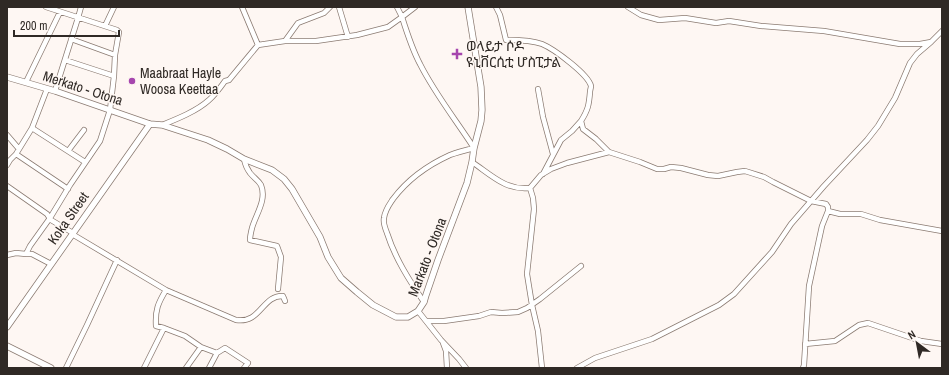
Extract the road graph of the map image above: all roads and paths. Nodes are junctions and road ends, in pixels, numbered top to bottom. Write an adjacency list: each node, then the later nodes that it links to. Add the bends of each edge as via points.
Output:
1 (46, 7): 12 (street)
2 (81, 7): 13 (street)
3 (114, 7): 15 (street)
4 (242, 7): 21 (street)
5 (330, 7): 19 (street, via 324,13 298,23)
6 (339, 7): 17 (street)
7 (397, 7): 14 (street)
8 (415, 7): 14 (street)
9 (468, 7): 37 (main road, Markato - Otona, via 482,102 481,121)
10 (496, 7): 31 (street, via 506,40 542,44 584,74 591,86 587,111)
11 (628, 7): 20 (street, via 641,15 659,20 685,18 716,23 729,21 824,31 900,44)
12 (60, 12): 13 (street); 26 (street)
13 (78, 18): 15 (street); 18 (street)
14 (402, 18): 17 (street, via 388,27); 37 (street, via 420,65)
15 (105, 26): 22 (street, via 119,31)
16 (942, 31): 20 (street)
17 (348, 37): 19 (street)
18 (71, 39): 22 (street); 23 (street)
19 (285, 41): 21 (street)
20 (932, 42): 52 (street, via 910,63 895,98 878,126)
21 (258, 46): 33 (street, via 209,100 178,119)
22 (115, 54): 24 (street)
23 (65, 60): 24 (street); 29 (street)
24 (114, 76): 30 (street)
25 (7, 77): 26 (main road, Merkato - Otona)
26 (26, 82): 27 (main road, Merkato - Otona)
27 (48, 89): 29 (main road, Merkato - Otona); 34 (street)
28 (538, 89): 42 (street)
29 (55, 91): 30 (main road, Merkato - Otona)
30 (110, 110): 32 (main road, Merkato - Otona); 45 (street, via 100,141)
31 (581, 121): 40 (street, via 583,129); 42 (street, via 560,140)
32 (150, 124): 33 (main road, Markato - Otona); 56 (main road, Koka Street)
33 (162, 125): 44 (main road, Markato - Otona, via 208,140)
34 (32, 128): 38 (street); 39 (street)
35 (84, 130): 39 (street)
36 (7, 135): 38 (street)
37 (474, 148): 46 (main road, Markato - Otona); 65 (street, via 452,154 423,169 406,183 387,207 384,218 391,246)
38 (19, 149): 41 (street)
39 (68, 151): 45 (street)
40 (609, 152): 48 (street, via 551,169); 52 (street, via 657,169 681,168 718,176 745,171 764,177)
41 (16, 154): 43 (street); 51 (street)
42 (553, 154): 48 (street)
43 (9, 159): 47 (street)
44 (244, 159): 62 (street, via 246,167 261,186 262,193 250,240 277,246 280,251); 67 (main road, Markato - Otona, via 272,170 284,179 320,237 340,278 373,305 396,317 408,317)
45 (85, 162): 51 (street)
46 (472, 162): 50 (street, via 508,186); 65 (main road, Markato - Otona, via 467,183)
47 (7, 165)
48 (543, 174): 50 (street)
49 (7, 186): 54 (street)
50 (530, 188): 66 (street, via 534,209 527,274)
51 (68, 189): 54 (street)
52 (812, 201): 53 (street, via 826,204); 86 (street, via 791,224 772,252 734,294 706,312 652,339 595,358)
53 (828, 211): 55 (street, via 861,214); 72 (street, via 822,226 809,286)
54 (50, 218): 56 (street); 57 (street)
55 (942, 231)
56 (72, 233): 59 (street); 60 (main road, Koka Street)
57 (26, 254): 58 (street, via 16,252); 60 (street, via 32,254)
58 (7, 255)
59 (117, 260): 63 (street); 78 (street)
60 (51, 264): 69 (main road, Koka Street)
61 (581, 266): 66 (street)
62 (278, 289)
63 (166, 290): 64 (street, via 240,321 254,316 272,298 283,296); 70 (street, via 155,316 156,326)
64 (284, 301)
65 (424, 302): 67 (main road, Markato - Otona)
66 (532, 305): 68 (street, via 518,312 491,312 444,321); 85 (street)
67 (418, 311): 68 (street)
68 (427, 321): 71 (street)
69 (7, 327)
70 (164, 328): 75 (street, via 185,336); 79 (street)
71 (441, 340): 83 (street, via 446,351); 84 (street)
72 (805, 344): 73 (street, via 835,341 859,325 868,323); 87 (street)
73 (942, 344)
74 (7, 346): 77 (main road)
75 (201, 348): 76 (street); 80 (street)
76 (217, 353): 81 (street); 82 (street, via 225,348 248,363)
77 (51, 368)
78 (66, 368)
79 (144, 368)
80 (186, 368)
81 (209, 368)
82 (244, 368)
83 (447, 368)
84 (466, 368)
85 (542, 368)
86 (577, 368)
87 (803, 368)

